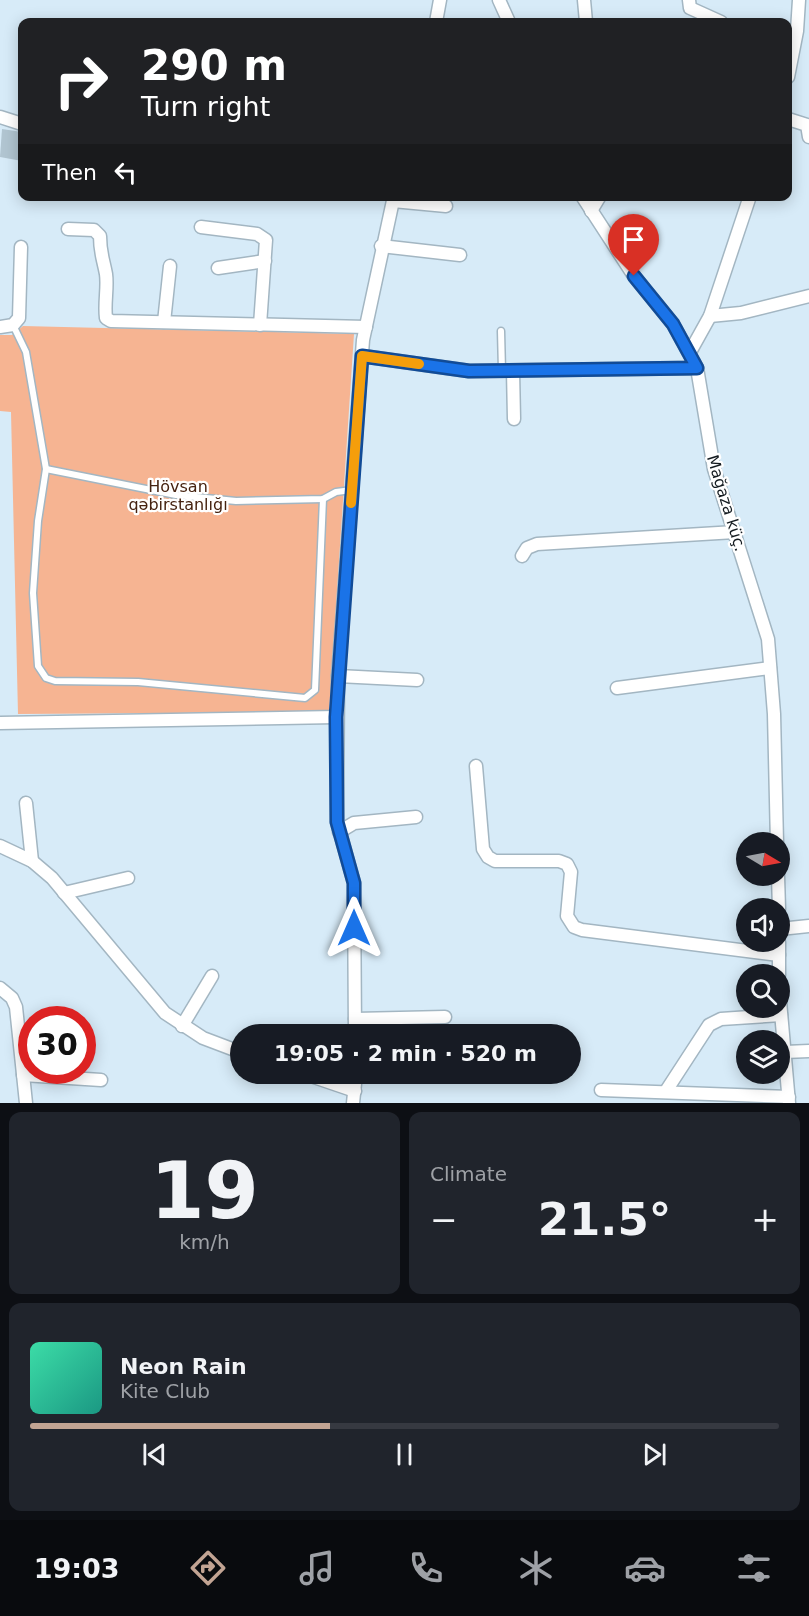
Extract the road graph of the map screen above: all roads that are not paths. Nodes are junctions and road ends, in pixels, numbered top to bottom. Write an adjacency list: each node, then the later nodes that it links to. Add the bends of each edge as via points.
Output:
1 (440, 0): 6 (street)
2 (499, 0): 7 (street)
3 (584, 0): 8 (street)
4 (689, 0): 9 (street, via 690,8)
5 (799, 0): 10 (street)
6 (437, 18)
7 (507, 18)
8 (586, 18)
9 (712, 18)
10 (792, 57)
11 (0, 117): 13 (street)
12 (792, 120): 14 (street, via 807,125)
13 (18, 123)
14 (809, 136)
15 (392, 201): 24 (street)
16 (408, 201): 20 (street)
17 (585, 201): 21 (street, Mağaza küç.)
18 (597, 201): 21 (street)
19 (748, 201): 31 (street)
20 (446, 206)
21 (591, 211): 37 (street, Mağaza küç.)
22 (201, 227): 27 (street, via 263,236)
23 (68, 229): 32 (street, via 94,230 100,236 106,275 106,318)
24 (381, 246): 26 (street); 35 (street)
25 (21, 247): 34 (street, via 19,318)
26 (460, 255)
27 (265, 261): 29 (street); 33 (street)
28 (170, 266): 32 (street)
29 (218, 268)
30 (809, 296): 31 (street, via 741,313)
31 (710, 316): 37 (street)
32 (164, 322): 33 (street)
33 (260, 325): 35 (street)
34 (6, 326): 42 (lane, via 26,352)
35 (366, 327): 38 (street)
36 (501, 331): 40 (lane)
37 (690, 352): 39 (street, Mağaza küç.)
38 (362, 356): 40 (street, via 469,371); 43 (street)
39 (697, 368): 40 (street); 45 (street, Mağaza küç., via 714,468)
40 (508, 371): 41 (street)
41 (514, 419)
42 (46, 469): 44 (lane, via 212,499); 44 (lane, via 33,592 38,666 45,678 55,681 138,682 305,698 311,694 315,690)
43 (352, 490): 44 (lane); 48 (street)
44 (323, 499)
45 (735, 532): 46 (street, via 537,544 527,548); 47 (street, Mağaza küç., via 768,639)
46 (522, 556)
47 (770, 668): 50 (street); 57 (street, Mağaza küç.)
48 (338, 676): 49 (street); 51 (street)
49 (417, 680)
50 (617, 688)
51 (336, 717): 52 (street); 56 (street)
52 (0, 723)
53 (476, 766): 65 (street, via 483,849 495,861 567,864 572,872 567,916 574,927)
54 (26, 803): 59 (street)
55 (416, 817): 56 (street, via 354,823)
56 (339, 832): 71 (street, via 354,883)
57 (777, 832)
58 (0, 846): 59 (street)
59 (32, 861): 61 (street)
60 (128, 878): 61 (street)
61 (64, 893): 74 (street, via 165,1013)
62 (809, 926): 63 (street)
63 (790, 929)
64 (779, 952): 65 (street)
65 (779, 956): 66 (street)
66 (779, 964)
67 (212, 976): 74 (street)
68 (0, 988): 73 (street, via 12,998)
69 (445, 1017): 71 (street)
70 (742, 1018): 84 (street, via 722,1019 709,1025)
71 (355, 1019): 72 (street)
72 (355, 1024)
73 (18, 1026)
74 (182, 1026): 75 (street)
75 (230, 1048)
76 (809, 1051): 77 (street)
77 (790, 1052)
78 (96, 1080): 79 (street)
79 (101, 1080)
80 (24, 1084): 87 (street)
81 (326, 1084): 85 (street)
82 (788, 1084): 86 (street)
83 (601, 1090): 84 (street)
84 (666, 1091): 86 (street)
85 (354, 1097)
86 (789, 1100)
87 (27, 1103)

